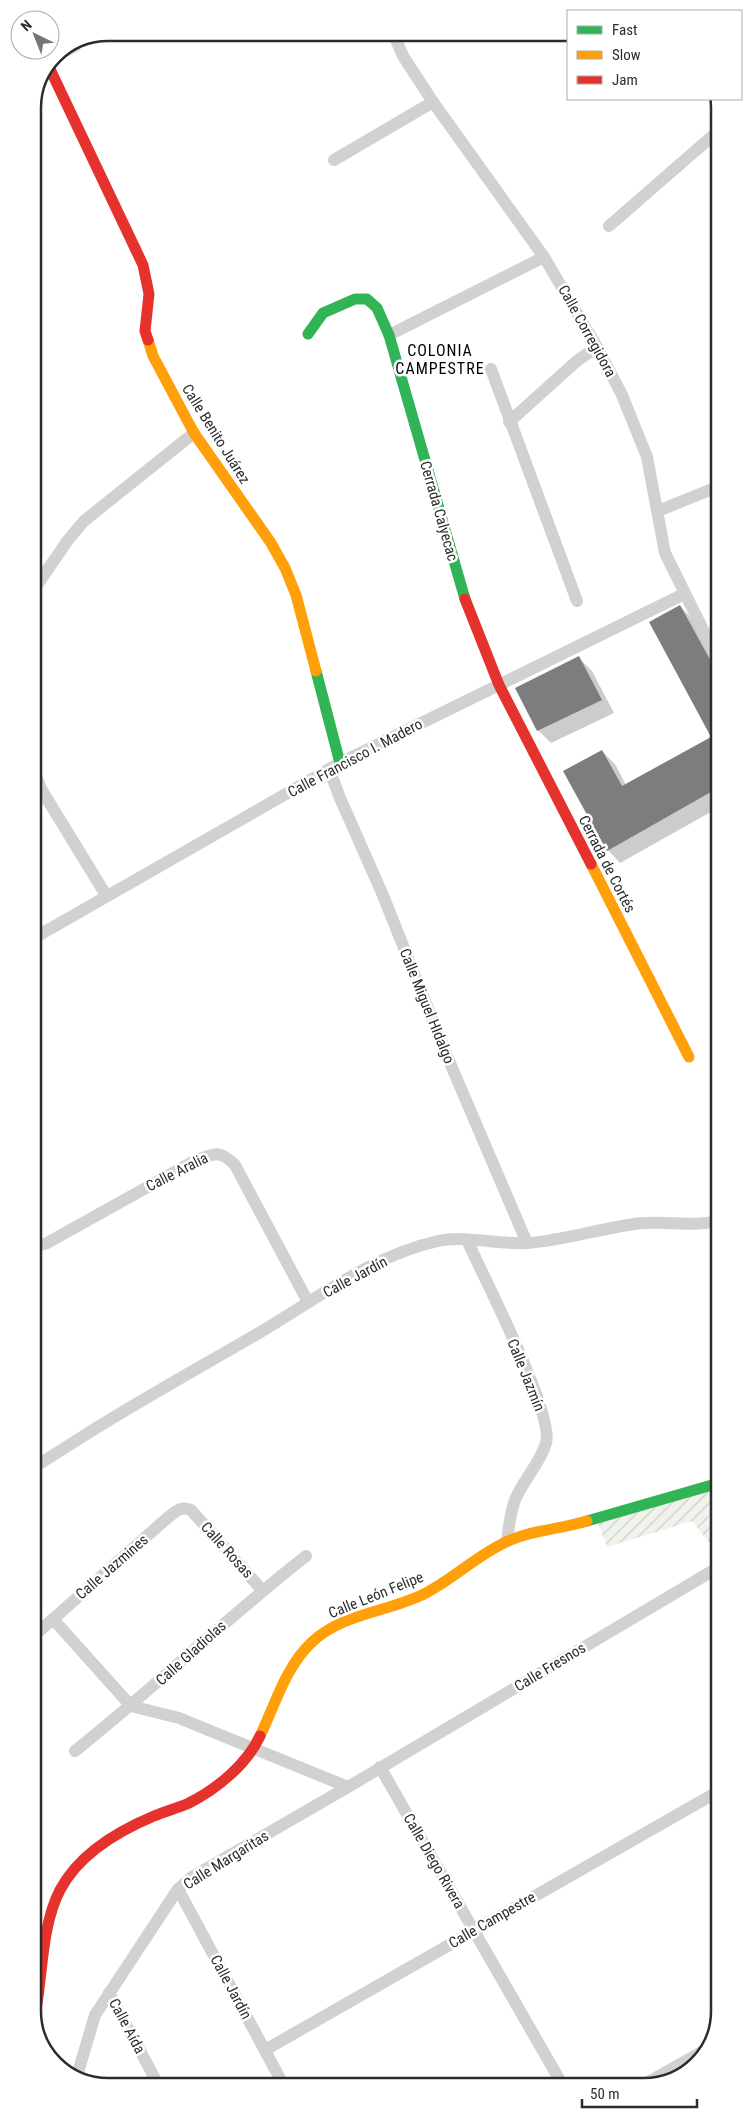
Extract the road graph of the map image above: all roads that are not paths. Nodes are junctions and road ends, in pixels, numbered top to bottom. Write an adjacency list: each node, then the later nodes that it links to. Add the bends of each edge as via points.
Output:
1 (396, 41): 3 (street, Calle Corregidora)
2 (52, 73): 13 (street, Calle Benito Juárez, via 143,265 149,294 145,331 153,356)
3 (434, 102): 5 (street); 7 (street, Calle Corregidora)
4 (711, 137): 6 (street)
5 (334, 160)
6 (609, 226)
7 (544, 257): 9 (street); 10 (street, Calle Corregidora)
8 (308, 334): 9 (street, Cerrada Calyecac, via 323,313 355,299 367,300 377,308)
9 (389, 335): 20 (street, Cerrada Calyecac, via 461,588)
10 (597, 347): 12 (street, via 578,360); 15 (street, Calle Corregidora, via 622,395 647,457)
11 (491, 368): 12 (street)
12 (510, 422): 18 (street)
13 (194, 432): 16 (street, via 84,522); 21 (street, Calle Benito Juárez, via 285,568 296,595)
14 (711, 489): 15 (street)
15 (658, 511): 17 (street, Calle Corregidora, via 665,553)
16 (41, 579)
17 (684, 594): 19 (street, Calle Corregidora); 20 (street, Calle Francisco I. Madero)
18 (577, 601)
19 (711, 646)
20 (499, 685): 21 (street, Calle Francisco I. Madero); 25 (street, Cerrada de Cortés)
21 (335, 766): 23 (street, Calle Francisco I. Madero); 28 (street, Calle Miguel HIdalgo, via 340,798)
22 (41, 789): 23 (street)
23 (106, 895): 24 (street, Calle Francisco I. Madero)
24 (41, 934)
25 (688, 1058)
26 (711, 1222): 28 (street, Calle Jardín, via 685,1225 646,1223)
27 (467, 1240): 28 (street, Calle Jardín); 30 (street, Calle Jardín, via 439,1241 401,1253); 34 (street, Calle Jazmín, via 535,1389 545,1422 547,1442 516,1499)
28 (527, 1243)
29 (41, 1245): 30 (street, Calle Aralia, via 196,1160 216,1153 226,1156 235,1165)
30 (308, 1302): 31 (street, Calle Jardín, via 150,1394)
31 (41, 1464)
32 (711, 1485): 34 (street, Calle León Felipe)
33 (191, 1510): 37 (street, Calle Rosas); 38 (street, Calle Jazmines, via 179,1509)
34 (507, 1541): 41 (street, Calle León Felipe, via 422,1595 328,1630 310,1643 278,1691)
35 (306, 1556): 37 (street, Calle Gladiolas)
36 (711, 1572): 43 (street, Calle Fresnos)
37 (262, 1590): 40 (street, Calle Gladiolas)
38 (53, 1619): 39 (street, Calle Jazmines); 40 (street)
39 (41, 1630)
40 (131, 1706): 41 (street, via 180,1718); 42 (street, Calle Gladiolas)
41 (253, 1750): 44 (street); 48 (street, Calle León Felipe, via 239,1766 195,1800 144,1820 96,1848 76,1865 60,1892 46,1934)
42 (75, 1751)
43 (380, 1767): 44 (street, Calle Margaritas); 47 (street, Calle Diego Rivera)
44 (348, 1787): 46 (street, Calle Margaritas, via 192,1877)
45 (711, 1796): 47 (street, Calle Campestre)
46 (178, 1889): 49 (street, Calle Margaritas); 50 (street, Calle Jardín)
47 (474, 1930): 50 (street, Calle Campestre); 56 (street, Calle Diego Rivera)
48 (41, 1986)
49 (109, 1993): 52 (street, Calle Margaritas, via 95,2015); 54 (street, Calle Aída)
50 (265, 2050): 55 (street, Calle Jardín)
51 (691, 2058): 53 (street)
52 (79, 2071)
53 (661, 2075)
54 (155, 2078)
55 (280, 2078)
56 (559, 2078)

